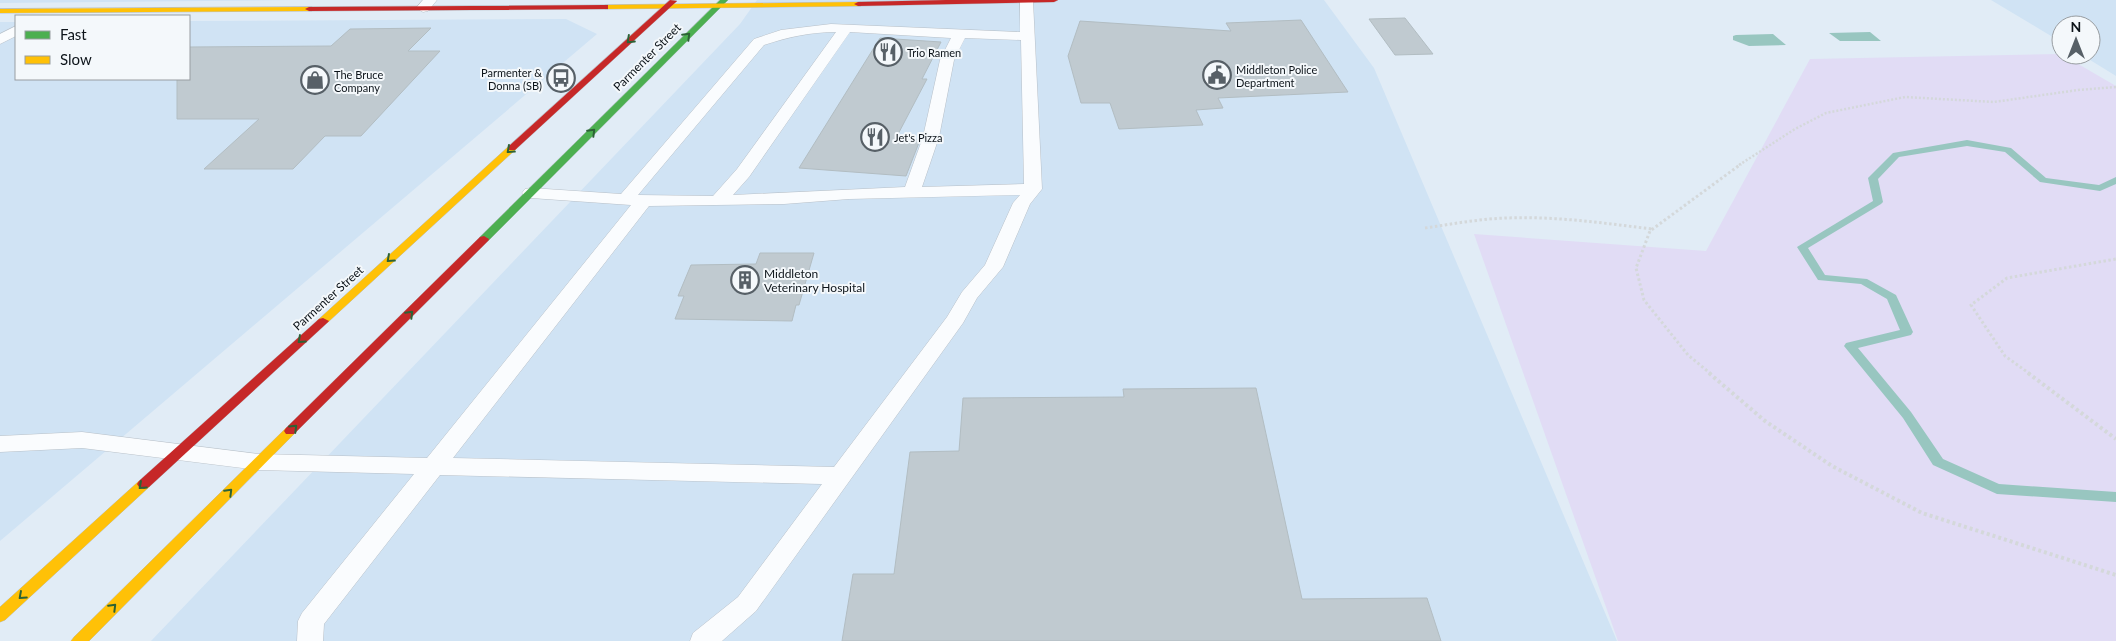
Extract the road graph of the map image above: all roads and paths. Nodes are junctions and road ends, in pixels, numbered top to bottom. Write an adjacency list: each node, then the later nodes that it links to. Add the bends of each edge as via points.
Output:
1 (1054, 0): 2 (street)
2 (1026, 1): 4 (street); 11 (lane)
3 (670, 3): 4 (street); 5 (street); 24 (street, Parmenter Street, one-way to 24)
4 (720, 3): 16 (street, Parmenter Street, one-way to 4)
5 (427, 4): 7 (street)
6 (0, 11): 7 (street)
7 (44, 13)
8 (846, 28): 10 (lane); 17 (lane, via 794,31 759,42); 18 (lane, via 743,173)
9 (15, 31): 12 (lane)
10 (960, 34): 11 (lane); 15 (lane, via 947,60 931,137)
11 (1027, 36): 14 (lane)
12 (0, 40)
13 (2116, 87): 20 (path, via 1994,102 1905,97 1826,114 1795,129 1723,175)
14 (1033, 189): 15 (lane); 27 (lane, via 1022,203 994,267 969,296 956,319)
15 (912, 192): 18 (lane)
16 (531, 193): 17 (lane); 25 (street, Parmenter Street, one-way to 16)
17 (634, 201): 18 (lane); 26 (lane)
18 (718, 201)
19 (1425, 228): 20 (path, via 1506,218 1595,221)
20 (1653, 229): 28 (path, via 1636,268 1644,300 1688,355 1765,421 1832,466 1922,513)
21 (2116, 259): 22 (path, via 2007,278 1971,305 2005,356)
22 (2116, 439)
23 (0, 444): 24 (lane, via 82,440)
24 (178, 453): 25 (lane); 29 (street, Parmenter Street, one-way to 29)
25 (259, 462): 26 (lane); 30 (street, Parmenter Street, one-way to 25)
26 (434, 466): 27 (lane); 31 (lane, via 311,621)
27 (840, 476): 32 (lane, via 747,604)
28 (2116, 575)
29 (0, 616)
30 (79, 641)
31 (310, 641)
32 (703, 641)

